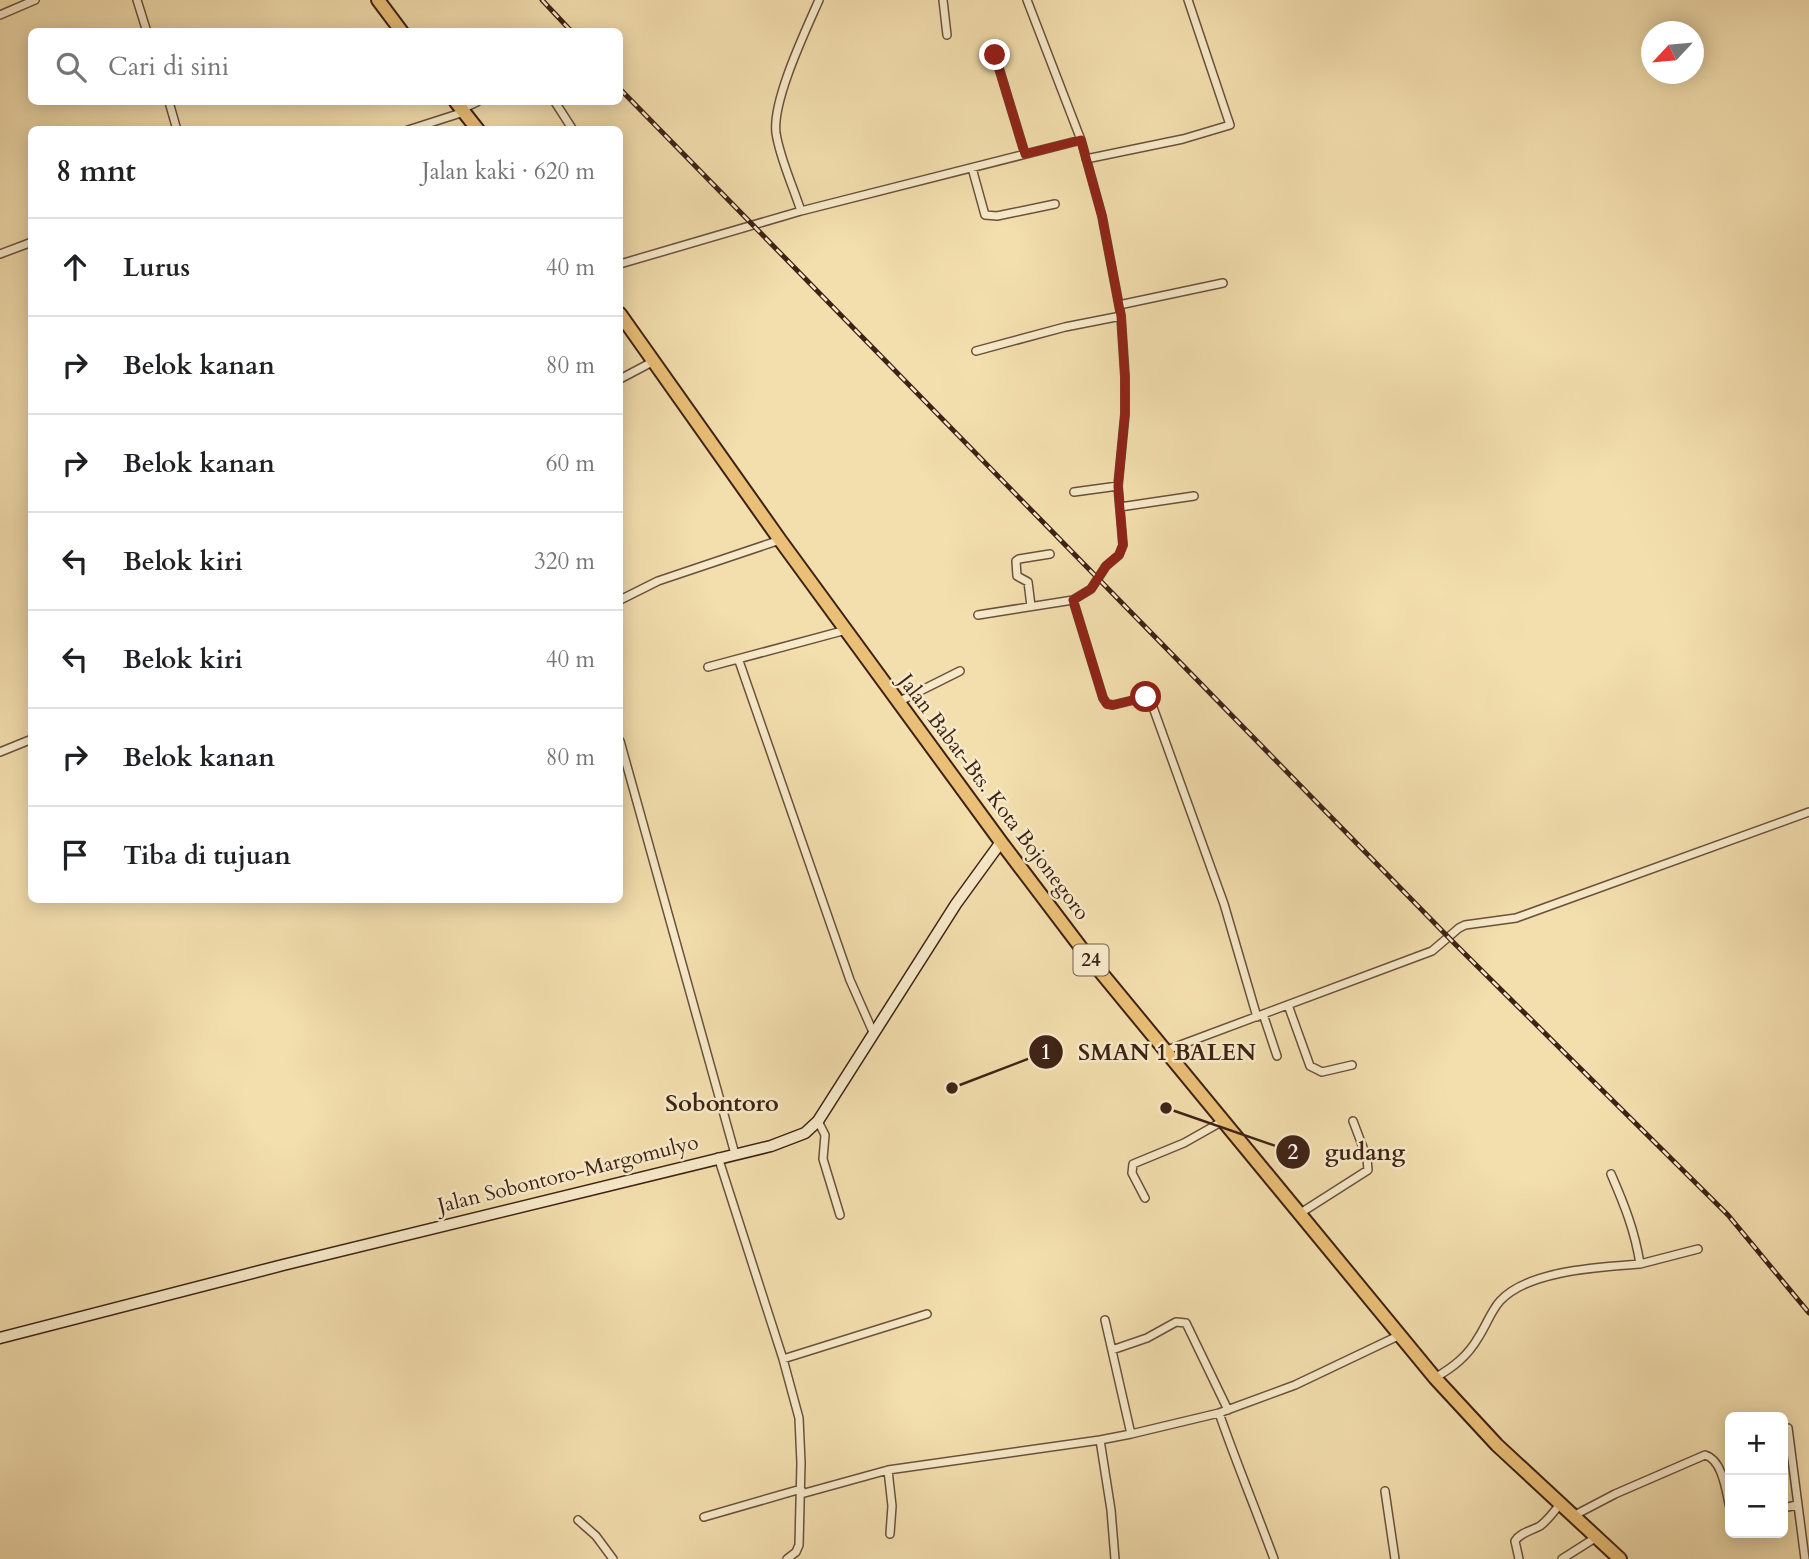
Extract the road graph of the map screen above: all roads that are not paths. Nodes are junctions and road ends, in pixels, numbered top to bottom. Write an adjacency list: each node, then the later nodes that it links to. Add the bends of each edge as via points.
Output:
1 (35, 0): 8 (street)
2 (136, 0): 9 (street)
3 (378, 0): 10 (highway)
4 (819, 0): 25 (street, via 776,117 779,145)
5 (943, 0): 11 (street)
6 (1027, 0): 20 (street)
7 (1188, 0): 22 (street, via 1230,125)
8 (0, 15)
9 (145, 28)
10 (399, 28)
11 (947, 35)
12 (995, 55): 21 (street)
13 (170, 105): 16 (street)
14 (557, 105): 19 (street)
15 (461, 107): 17 (street); 18 (highway)
16 (176, 126)
17 (417, 126)
18 (475, 126)
19 (570, 126)
20 (1081, 140): 21 (street); 22 (street)
21 (1025, 154): 23 (street)
22 (1086, 159): 30 (street)
23 (972, 167): 24 (street, via 985,215); 25 (street)
24 (1055, 204)
25 (801, 211): 28 (street)
26 (28, 244): 27 (street)
27 (0, 254)
28 (623, 263)
29 (1223, 283): 30 (street)
30 (1119, 305): 31 (street)
31 (1121, 316): 33 (street); 36 (street, via 1125,401)
32 (623, 318): 34 (highway, Jalan Babat-Bts. Kota Bojonegoro / 24)
33 (976, 351)
34 (654, 361): 35 (street); 40 (highway, Jalan Babat-Bts. Kota Bojonegoro / 24)
35 (623, 377)
36 (1118, 486): 37 (street); 39 (street)
37 (1074, 492)
38 (1194, 496): 39 (street)
39 (1120, 507): 43 (street, via 1122,551 1091,589)
40 (780, 540): 42 (street, via 658,581); 46 (highway, Jalan Babat-Bts. Kota Bojonegoro / 24)
41 (1050, 554): 44 (street, via 1016,561 1017,576 1028,582)
42 (623, 598)
43 (1073, 600): 44 (street); 57 (street, via 1107,704 1150,699)
44 (1031, 606): 45 (street)
45 (978, 615)
46 (846, 630): 47 (street); 50 (highway, Jalan Babat-Bts. Kota Bojonegoro / 24)
47 (740, 661): 48 (street); 58 (street, via 846,969)
48 (708, 667)
49 (960, 671): 50 (street)
50 (898, 702): 55 (highway, Jalan Babat-Bts. Kota Bojonegoro / 24)
51 (28, 741): 52 (street)
52 (0, 752)
53 (623, 752): 65 (street)
54 (1809, 812): 56 (street, via 1516,918 1465,925 1432,951)
55 (1000, 842): 58 (street, Jalan Sobontoro-Margomulyo); 59 (highway, Jalan Babat-Bts. Kota Bojonegoro / 24)
56 (1288, 1005): 57 (street); 61 (street, via 1310,1066 1322,1072)
57 (1260, 1016): 59 (street); 60 (street)
58 (873, 1032): 62 (street, Jalan Sobontoro-Margomulyo)
59 (1167, 1050): 63 (highway, Jalan Babat-Bts. Kota Bojonegoro / 24)
60 (1277, 1056)
61 (1352, 1065)
62 (818, 1121): 65 (street, Jalan Sobontoro-Margomulyo, via 797,1137); 70 (street, via 825,1135 823,1159)
63 (1223, 1121): 68 (street, via 1133,1164 1132,1172); 69 (highway, Jalan Babat-Bts. Kota Bojonegoro / 24)
64 (1353, 1121): 69 (street, via 1368,1170)
65 (735, 1154): 66 (street, Jalan Sobontoro-Margomulyo)
66 (718, 1157): 76 (street, Jalan Sobontoro-Margomulyo); 78 (street)
67 (1611, 1174): 72 (street, via 1630,1218)
68 (1145, 1198)
69 (1299, 1214): 75 (highway, Jalan Babat-Bts. Kota Bojonegoro / 24)
70 (840, 1215)
71 (1698, 1249): 72 (street)
72 (1640, 1264): 79 (street, via 1545,1277 1521,1286 1499,1302 1467,1355)
73 (927, 1314): 78 (street)
74 (1105, 1320): 77 (street)
75 (1398, 1336): 79 (highway, Jalan Babat-Bts. Kota Bojonegoro / 24); 80 (street)
76 (0, 1338)
77 (1112, 1350): 80 (street, via 1176,1322 1186,1324); 83 (street)
78 (783, 1359): 86 (street, via 800,1427)
79 (1435, 1378): 89 (highway, Jalan Babat-Bts. Kota Bojonegoro / 24)
80 (1228, 1410): 81 (street)
81 (1219, 1413): 83 (street); 100 (street)
82 (1788, 1428): 90 (street)
83 (1131, 1434): 84 (street)
84 (1100, 1440): 85 (street); 99 (street)
85 (888, 1470): 86 (street); 95 (street)
86 (801, 1491): 93 (street); 98 (street, via 799,1545)
87 (1385, 1491): 101 (street)
88 (1725, 1491): 92 (street, via 1717,1463 1705,1455)
89 (1560, 1504): 92 (highway, Jalan Babat-Bts. Kota Bojonegoro / 24); 102 (street, via 1548,1520 1518,1536)
90 (1797, 1505): 91 (street); 105 (street)
91 (1788, 1506)
92 (1573, 1516): 96 (highway, Jalan Babat-Bts. Kota Bojonegoro / 24)
93 (704, 1517)
94 (578, 1520): 97 (street)
95 (890, 1534)
96 (1595, 1538): 103 (street); 104 (highway, Jalan Babat-Bts. Kota Bojonegoro / 24)
97 (613, 1559)
98 (787, 1559)
99 (1115, 1559)
100 (1274, 1559)
101 (1395, 1559)
102 (1519, 1559)
103 (1562, 1559)
104 (1620, 1559)
105 (1805, 1559)

